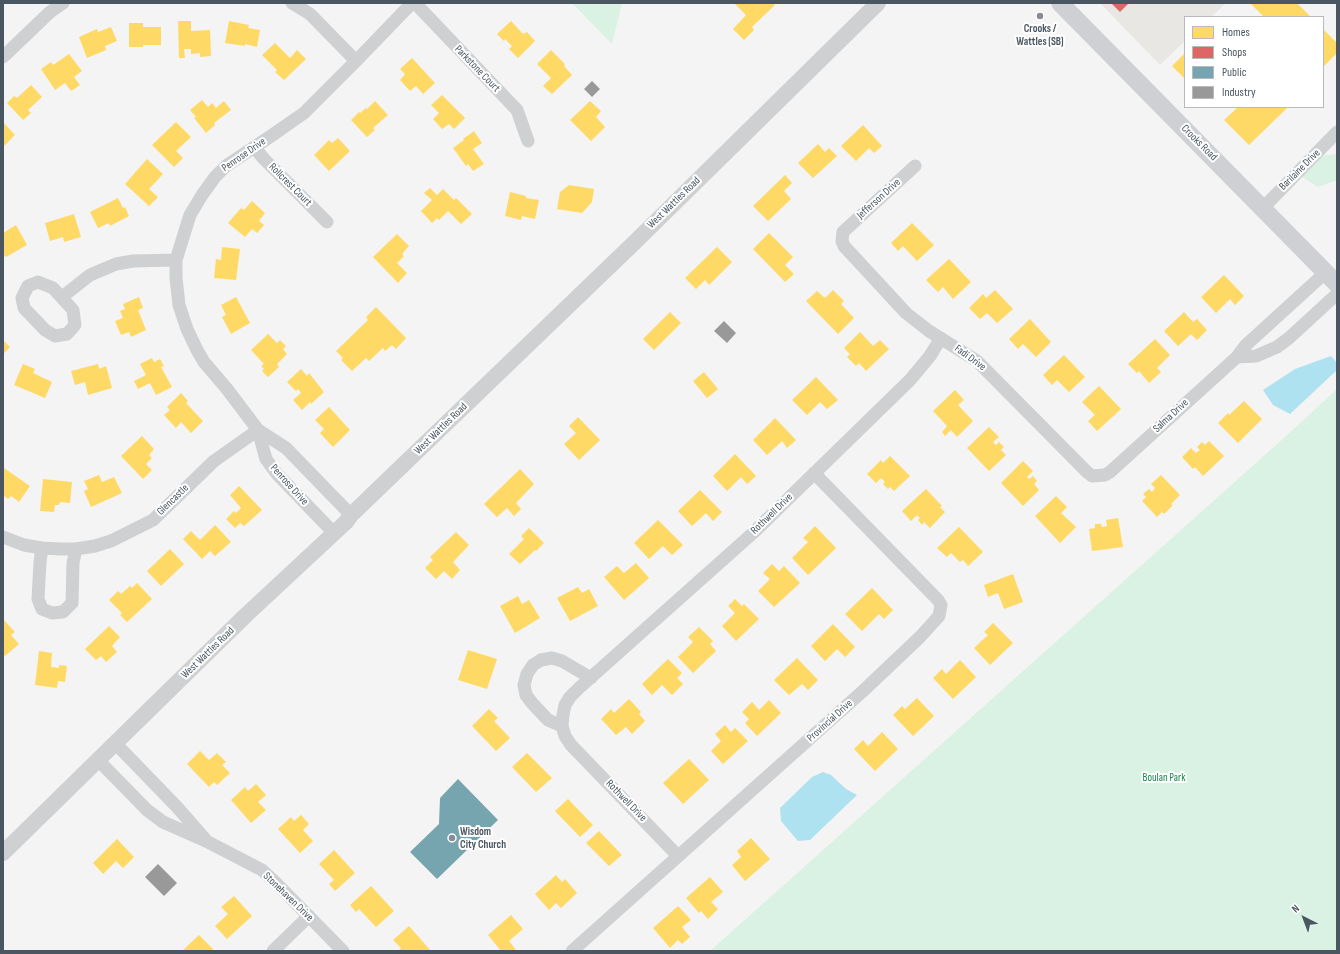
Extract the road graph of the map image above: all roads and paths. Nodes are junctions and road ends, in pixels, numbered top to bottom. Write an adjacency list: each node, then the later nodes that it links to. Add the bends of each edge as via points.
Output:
1 (63, 3): 7 (street)
2 (292, 3): 8 (street, via 310,14)
3 (412, 3): 8 (street, Penrose Drive)
4 (415, 3): 10 (street, Parkstone Court, via 517,110)
5 (878, 3): 25 (street, West Wattles Road)
6 (1060, 3): 13 (main road, Crooks Road)
7 (3, 56)
8 (356, 61): 11 (street, Penrose Drive, via 304,113)
9 (1337, 132): 13 (street, Barilaine Drive)
10 (528, 141)
11 (254, 147): 14 (street, Rollcrest Court); 16 (street, Penrose Drive, via 226,166 202,194 190,215)
12 (915, 166): 15 (street, Jefferson Drive)
13 (1262, 208): 17 (main road, Crooks Road)
14 (327, 222)
15 (843, 232): 20 (street, Fadi Drive, via 842,241 847,251 906,312)
16 (176, 260): 19 (street, via 116,264 90,274); 22 (street, Penrose Drive, via 179,305 197,350)
17 (1331, 278): 21 (street, Salma Drive, via 1246,345)
18 (1337, 294): 21 (street, via 1277,347 1256,356)
19 (62, 297)
20 (941, 338): 23 (street, Rothwell Drive, via 910,380); 24 (street, Fadi Drive, via 977,361 1087,472 1092,476)
21 (1237, 356): 24 (street, Salma Drive)
22 (258, 430): 25 (street, Penrose Drive, via 286,448); 26 (street, Penrose Drive, via 266,458 277,474); 29 (street, Glencastle, via 214,461 152,520 111,541)
23 (814, 473): 30 (street, Rothwell Drive, via 715,567); 36 (street, Provincial Drive, via 938,600 941,605 939,616 863,691)
24 (1105, 475)
25 (351, 515): 26 (street, West Wattles Road)
26 (333, 532): 32 (street, West Wattles Road)
27 (3, 537): 28 (street, Glencastle)
28 (42, 548): 29 (street, Glencastle); 29 (street, via 38,599 42,609 52,613 63,612 72,603)
29 (76, 549)
30 (591, 678): 31 (street, Rothwell Drive, via 565,705); 31 (street, via 562,660 552,658 541,660 526,674 526,695 548,720)
31 (562, 726): 36 (street, Rothwell Drive, via 571,745)
32 (116, 743): 33 (street, West Wattles Road); 34 (street, Stonehaven Drive)
33 (98, 760): 34 (street, Stonehaven Drive, via 147,810 163,822); 35 (street, West Wattles Road)
34 (206, 841): 37 (street, Stonehaven Drive, via 262,870)
35 (3, 852)
36 (678, 856): 40 (street, Provincial Drive)
37 (309, 916): 38 (street); 39 (street, Stonehaven Drive)
38 (273, 951)
39 (343, 951)
40 (572, 951)

